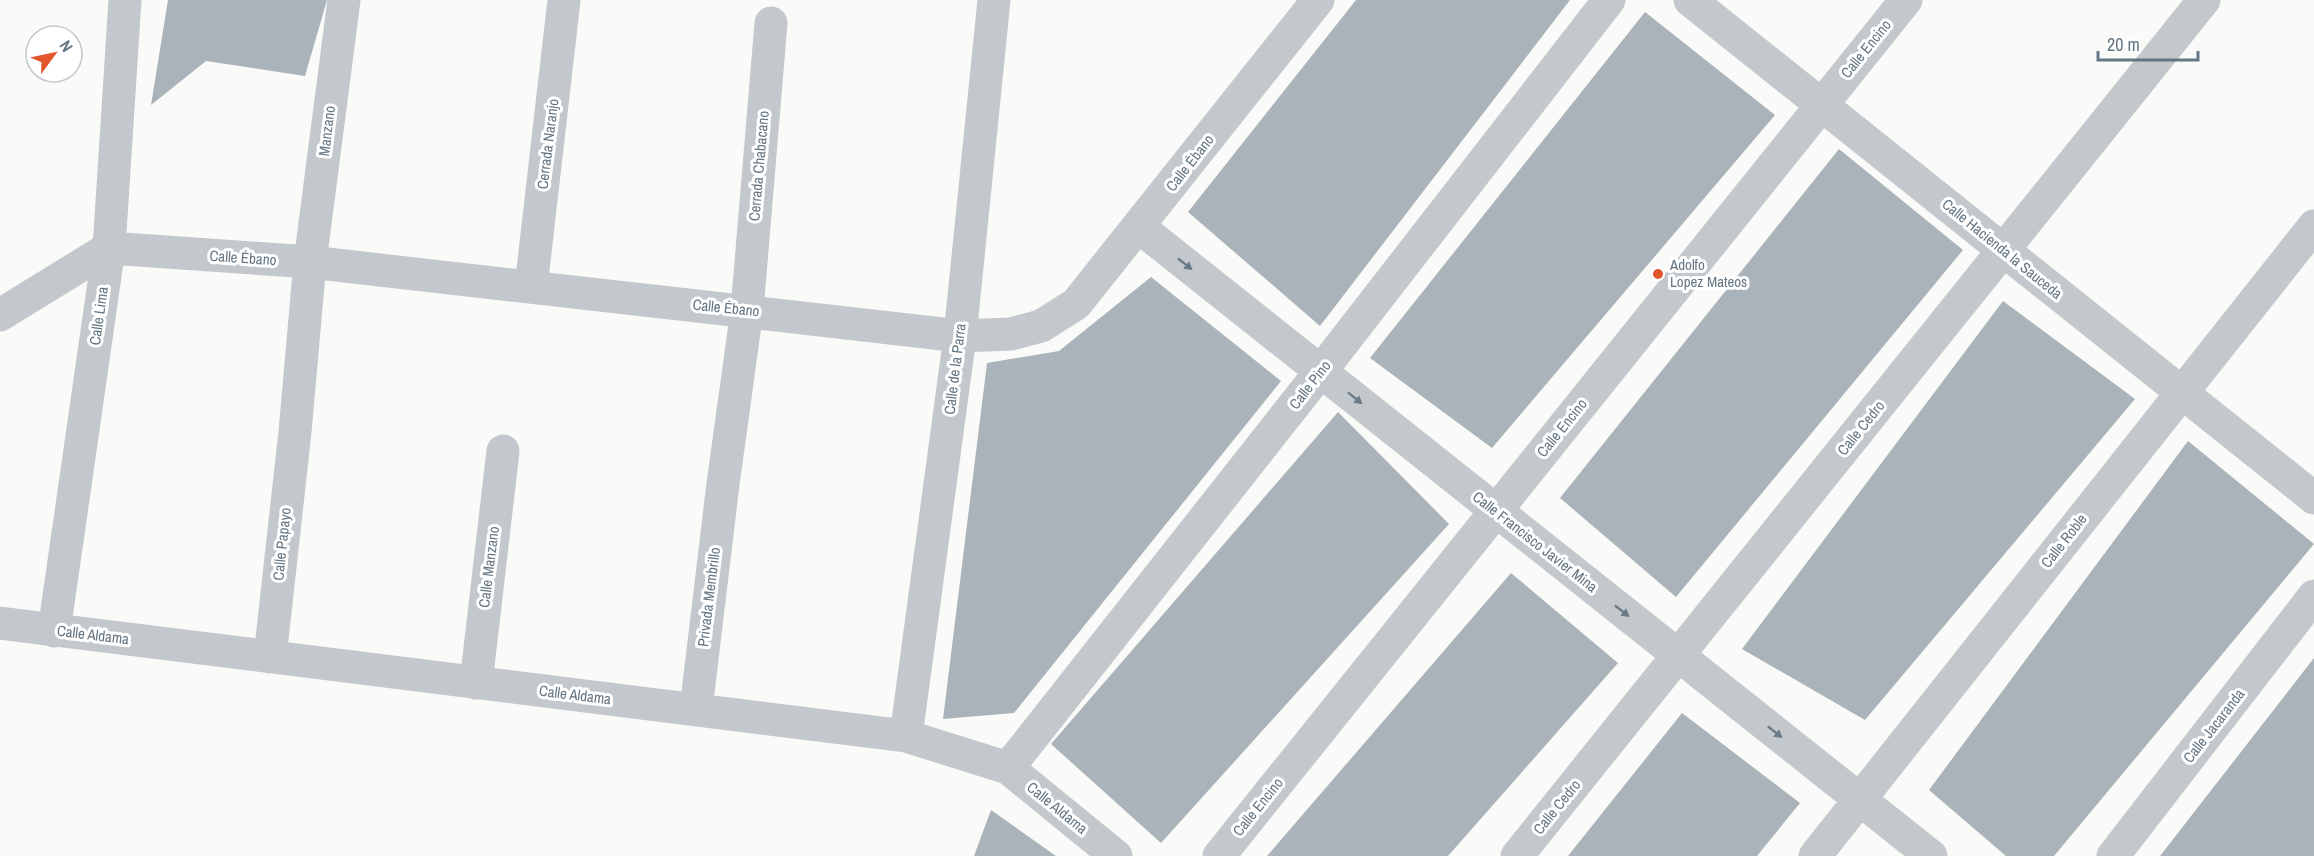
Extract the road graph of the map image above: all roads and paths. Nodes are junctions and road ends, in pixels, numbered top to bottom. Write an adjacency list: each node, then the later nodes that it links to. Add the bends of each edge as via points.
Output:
1 (124, 0): 14 (street, Calle Lima)
2 (344, 0): 16 (street, Manzano)
3 (564, 0): 17 (street, Cerrada Naranjo)
4 (994, 0): 20 (street, Calle de la Parra)
5 (1318, 0): 13 (street, Calle Ébano)
6 (1609, 0): 21 (street, Calle Pino)
7 (1690, 0): 11 (street, Calle Hacienda la Sauceda)
8 (1906, 0): 11 (street, Calle Encino)
9 (2205, 0): 15 (street, Calle Cedro)
10 (771, 22): 18 (street, Cerrada Chabacano)
11 (1821, 105): 15 (street, Calle Hacienda la Sauceda); 27 (street, Calle Encino)
12 (2314, 226): 22 (street, Calle Roble)
13 (1139, 227): 20 (street, Calle Ébano, via 1068,310 1041,326 1011,334); 21 (street, Calle Francisco Javier Mina, one-way to 21)
14 (109, 248): 16 (street, Calle Ébano); 19 (street); 30 (street, Calle Lima)
15 (2003, 250): 22 (street, Calle Hacienda la Sauceda); 31 (street, Calle Cedro)
16 (310, 262): 17 (street, Calle Ébano); 23 (street, Manzano)
17 (531, 287): 18 (street, Calle Ébano)
18 (747, 310): 20 (street, Calle Ébano); 25 (street, Cerrada Chabacano)
19 (0, 315)
20 (960, 336): 35 (street, Calle de la Parra)
21 (1321, 371): 27 (street, Calle Francisco Javier Mina, one-way to 27); 36 (street, Calle Pino)
22 (2181, 393): 26 (street, Calle Hacienda la Sauceda); 37 (street, Calle Roble)
23 (295, 432): 32 (street, Calle Papayo)
24 (503, 451): 33 (street, Calle Manzano)
25 (723, 484): 34 (street, Privada Membrillo)
26 (2314, 498)
27 (1496, 511): 31 (street, Calle Francisco Javier Mina, one-way to 31); 39 (street, Calle Encino)
28 (2314, 596): 43 (street, Calle Jacaranda)
29 (0, 623): 30 (street, Calle Aldama)
30 (54, 631): 32 (street, Calle Aldama)
31 (1678, 655): 37 (street, Calle Francisco Javier Mina, one-way to 37); 40 (street, Calle Cedro)
32 (270, 657): 33 (street, Calle Aldama)
33 (476, 683): 34 (street, Calle Aldama)
34 (696, 709): 35 (street, Calle Aldama)
35 (906, 736): 36 (street, Calle Aldama)
36 (1008, 768): 38 (street, Calle Aldama)
37 (1860, 799): 41 (street, Calle Roble); 42 (street, Calle Francisco Javier Mina)
38 (1116, 856)
39 (1219, 856)
40 (1517, 856)
41 (1815, 856)
42 (1931, 856)
43 (2113, 856)

